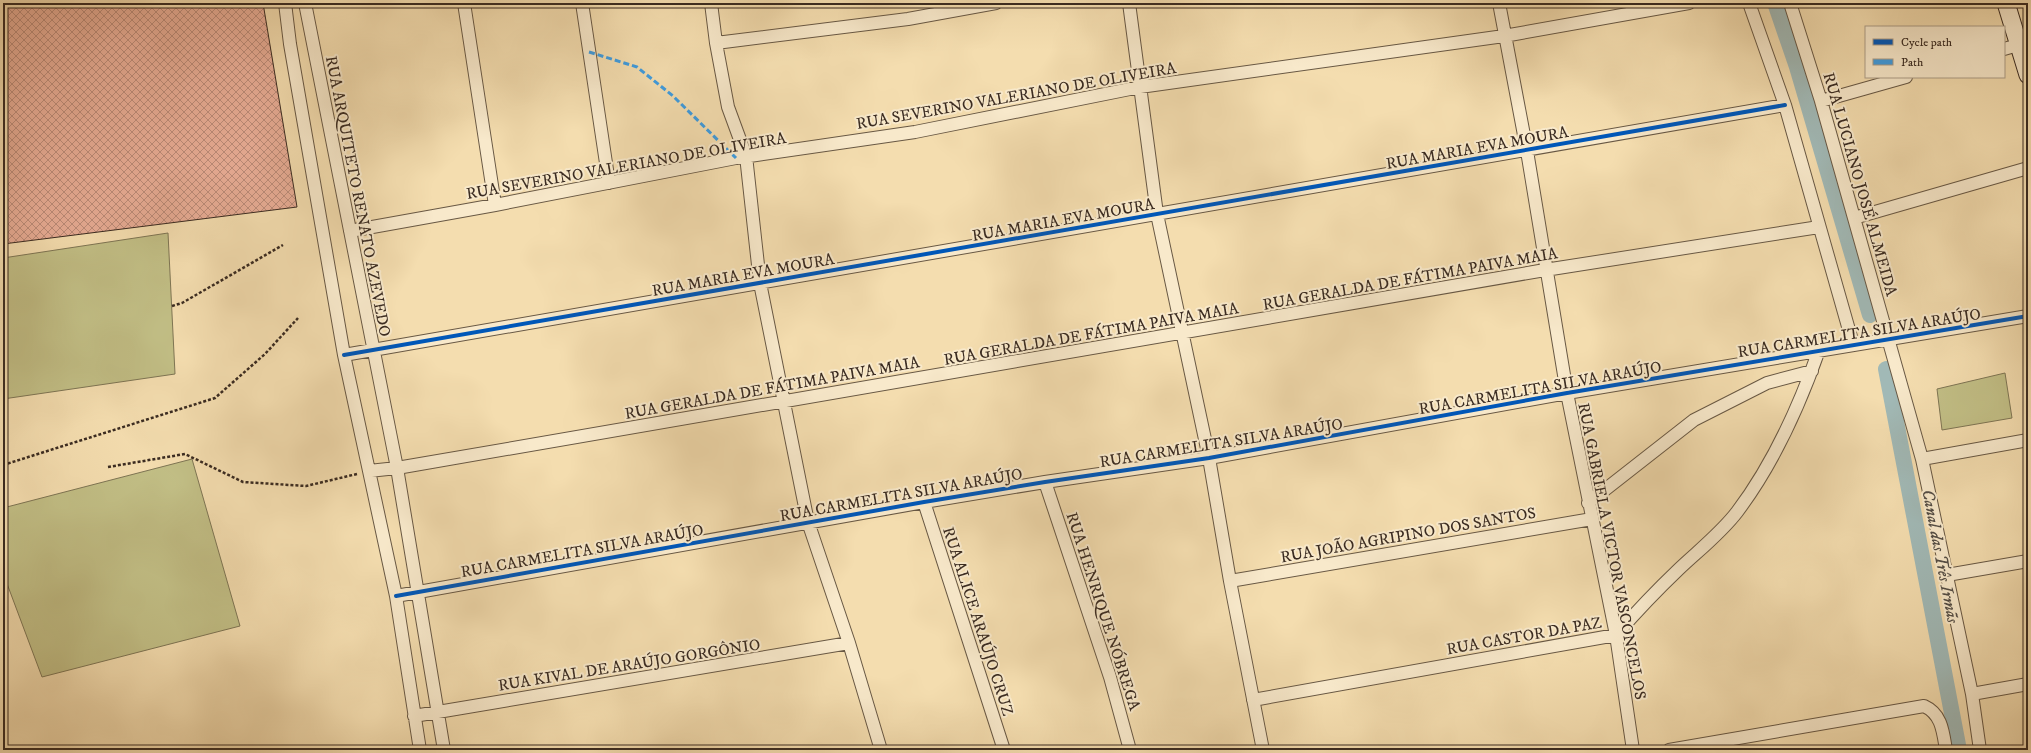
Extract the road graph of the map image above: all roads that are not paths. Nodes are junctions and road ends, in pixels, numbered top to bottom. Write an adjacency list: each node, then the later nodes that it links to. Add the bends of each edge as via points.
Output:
1 (285, 3): 38 (street)
2 (306, 3): 29 (street, RUA ARQUITETO RENATO AZEVEDO)
3 (464, 3): 25 (street)
4 (582, 3): 24 (street)
5 (711, 3): 14 (street)
6 (996, 3): 14 (street, via 908,19)
7 (1129, 3): 18 (street)
8 (1499, 3): 13 (street, RUA GABRIELA VICTOR VASCONCELOS)
9 (1689, 3): 13 (street, RUA SEVERINO VALERIANO DE OLIVEIRA)
10 (1749, 3): 20 (street)
11 (1790, 3): 19 (street, RUA LUCIANO JOSÉ ALMEIDA)
12 (2006, 3): 15 (street)
13 (1504, 36): 18 (street, RUA SEVERINO VALERIANO DE OLIVEIRA); 21 (street, RUA GABRIELA VICTOR VASCONCELOS)
14 (716, 43): 22 (street, via 728,107)
15 (2011, 47): 16 (street)
16 (2028, 75)
17 (1902, 78): 19 (street)
18 (1140, 87): 22 (street, RUA SEVERINO VALERIANO DE OLIVEIRA, via 915,132); 26 (street)
19 (1821, 101): 27 (street, RUA LUCIANO JOSÉ ALMEIDA)
20 (1785, 105): 21 (street, RUA MARIA EVA MOURA); 28 (street)
21 (1526, 151): 26 (street, RUA MARIA EVA MOURA); 30 (street, RUA GABRIELA VICTOR VASCONCELOS)
22 (746, 156): 24 (street, RUA SEVERINO VALERIANO DE OLIVEIRA); 31 (street)
23 (2028, 168): 27 (street)
24 (609, 182): 25 (street, RUA SEVERINO VALERIANO DE OLIVEIRA)
25 (495, 205): 29 (street, RUA SEVERINO VALERIANO DE OLIVEIRA)
26 (1157, 214): 31 (street, RUA MARIA EVA MOURA); 33 (street)
27 (1854, 218): 34 (street, RUA LUCIANO JOSÉ ALMEIDA)
28 (1819, 227): 30 (street, RUA GERALDA DE FÁTIMA PAIVA MAIA); 35 (street)
29 (350, 231): 36 (street, RUA ARQUITETO RENATO AZEVEDO)
30 (1545, 270): 33 (street, RUA GERALDA DE FÁTIMA PAIVA MAIA); 40 (street, RUA GABRIELA VICTOR VASCONCELOS)
31 (760, 283): 36 (street, RUA MARIA EVA MOURA); 41 (street)
32 (2028, 316): 34 (street, RUA CARMELITA SILVA ARAÚJO)
33 (1182, 334): 41 (street, RUA GERALDA DE FÁTIMA PAIVA MAIA); 43 (street)
34 (1889, 339): 35 (street, RUA CARMELITA SILVA ARAÚJO); 44 (street, RUA LUCIANO JOSÉ ALMEIDA)
35 (1853, 344): 37 (street, RUA CARMELITA SILVA ARAÚJO)
36 (373, 350): 38 (street, RUA MARIA EVA MOURA); 45 (street, RUA ARQUITETO RENATO AZEVEDO)
37 (1819, 350): 39 (street, RUA CASTOR DA PAZ); 40 (street, RUA CARMELITA SILVA ARAÚJO)
38 (344, 355): 46 (street)
39 (1812, 371): 49 (street, via 1768,383 1694,420); 57 (street, RUA CASTOR DA PAZ, via 1787,430 1736,513)
40 (1567, 394): 43 (street, RUA CARMELITA SILVA ARAÚJO); 49 (street, RUA GABRIELA VICTOR VASCONCELOS)
41 (783, 401): 45 (street, RUA GERALDA DE FÁTIMA PAIVA MAIA); 51 (street)
42 (2028, 440): 44 (street)
43 (1208, 458): 47 (street, RUA CARMELITA SILVA ARAÚJO); 54 (street)
44 (1922, 459): 53 (street, RUA LUCIANO JOSÉ ALMEIDA)
45 (397, 468): 46 (street, RUA GERALDA DE FÁTIMA PAIVA MAIA); 55 (street, RUA ARQUITETO RENATO AZEVEDO)
46 (369, 471): 56 (street)
47 (1045, 482): 48 (street, RUA CARMELITA SILVA ARAÚJO); 68 (street, RUA HENRIQUE NÓBREGA, via 1110,677)
48 (924, 502): 51 (street, RUA CARMELITA SILVA ARAÚJO); 67 (street, RUA ALICE ARAÚJO CRUZ)
49 (1588, 503): 50 (street, RUA GABRIELA VICTOR VASCONCELOS)
50 (1592, 519): 54 (street, RUA JOÃO AGRIPINO DOS SANTOS); 57 (street, RUA GABRIELA VICTOR VASCONCELOS)
51 (808, 522): 55 (street, RUA CARMELITA SILVA ARAÚJO); 58 (street)
52 (2028, 561): 53 (street)
53 (1947, 575): 60 (street, RUA LUCIANO JOSÉ ALMEIDA)
54 (1230, 581): 61 (street)
55 (417, 592): 56 (street, RUA CARMELITA SILVA ARAÚJO); 62 (street, RUA ARQUITETO RENATO AZEVEDO)
56 (396, 596): 63 (street)
57 (1616, 635): 61 (street, RUA CASTOR DA PAZ); 70 (street, RUA GABRIELA VICTOR VASCONCELOS)
58 (849, 643): 62 (street, RUA KIVAL DE ARAÚJO GORGÔNIO); 66 (street)
59 (2028, 684): 60 (street)
60 (1972, 694): 73 (street, RUA LUCIANO JOSÉ ALMEIDA)
61 (1253, 700): 69 (street)
62 (438, 711): 63 (street, RUA KIVAL DE ARAÚJO GORGÔNIO); 65 (street, RUA ARQUITETO RENATO AZEVEDO)
63 (414, 716): 64 (street)
64 (420, 750)
65 (444, 750)
66 (881, 750)
67 (1004, 750)
68 (1130, 750)
69 (1263, 750)
70 (1633, 750)
71 (1669, 750): 72 (street, via 1924,706 1938,716)
72 (1946, 750)
73 (1980, 750)

